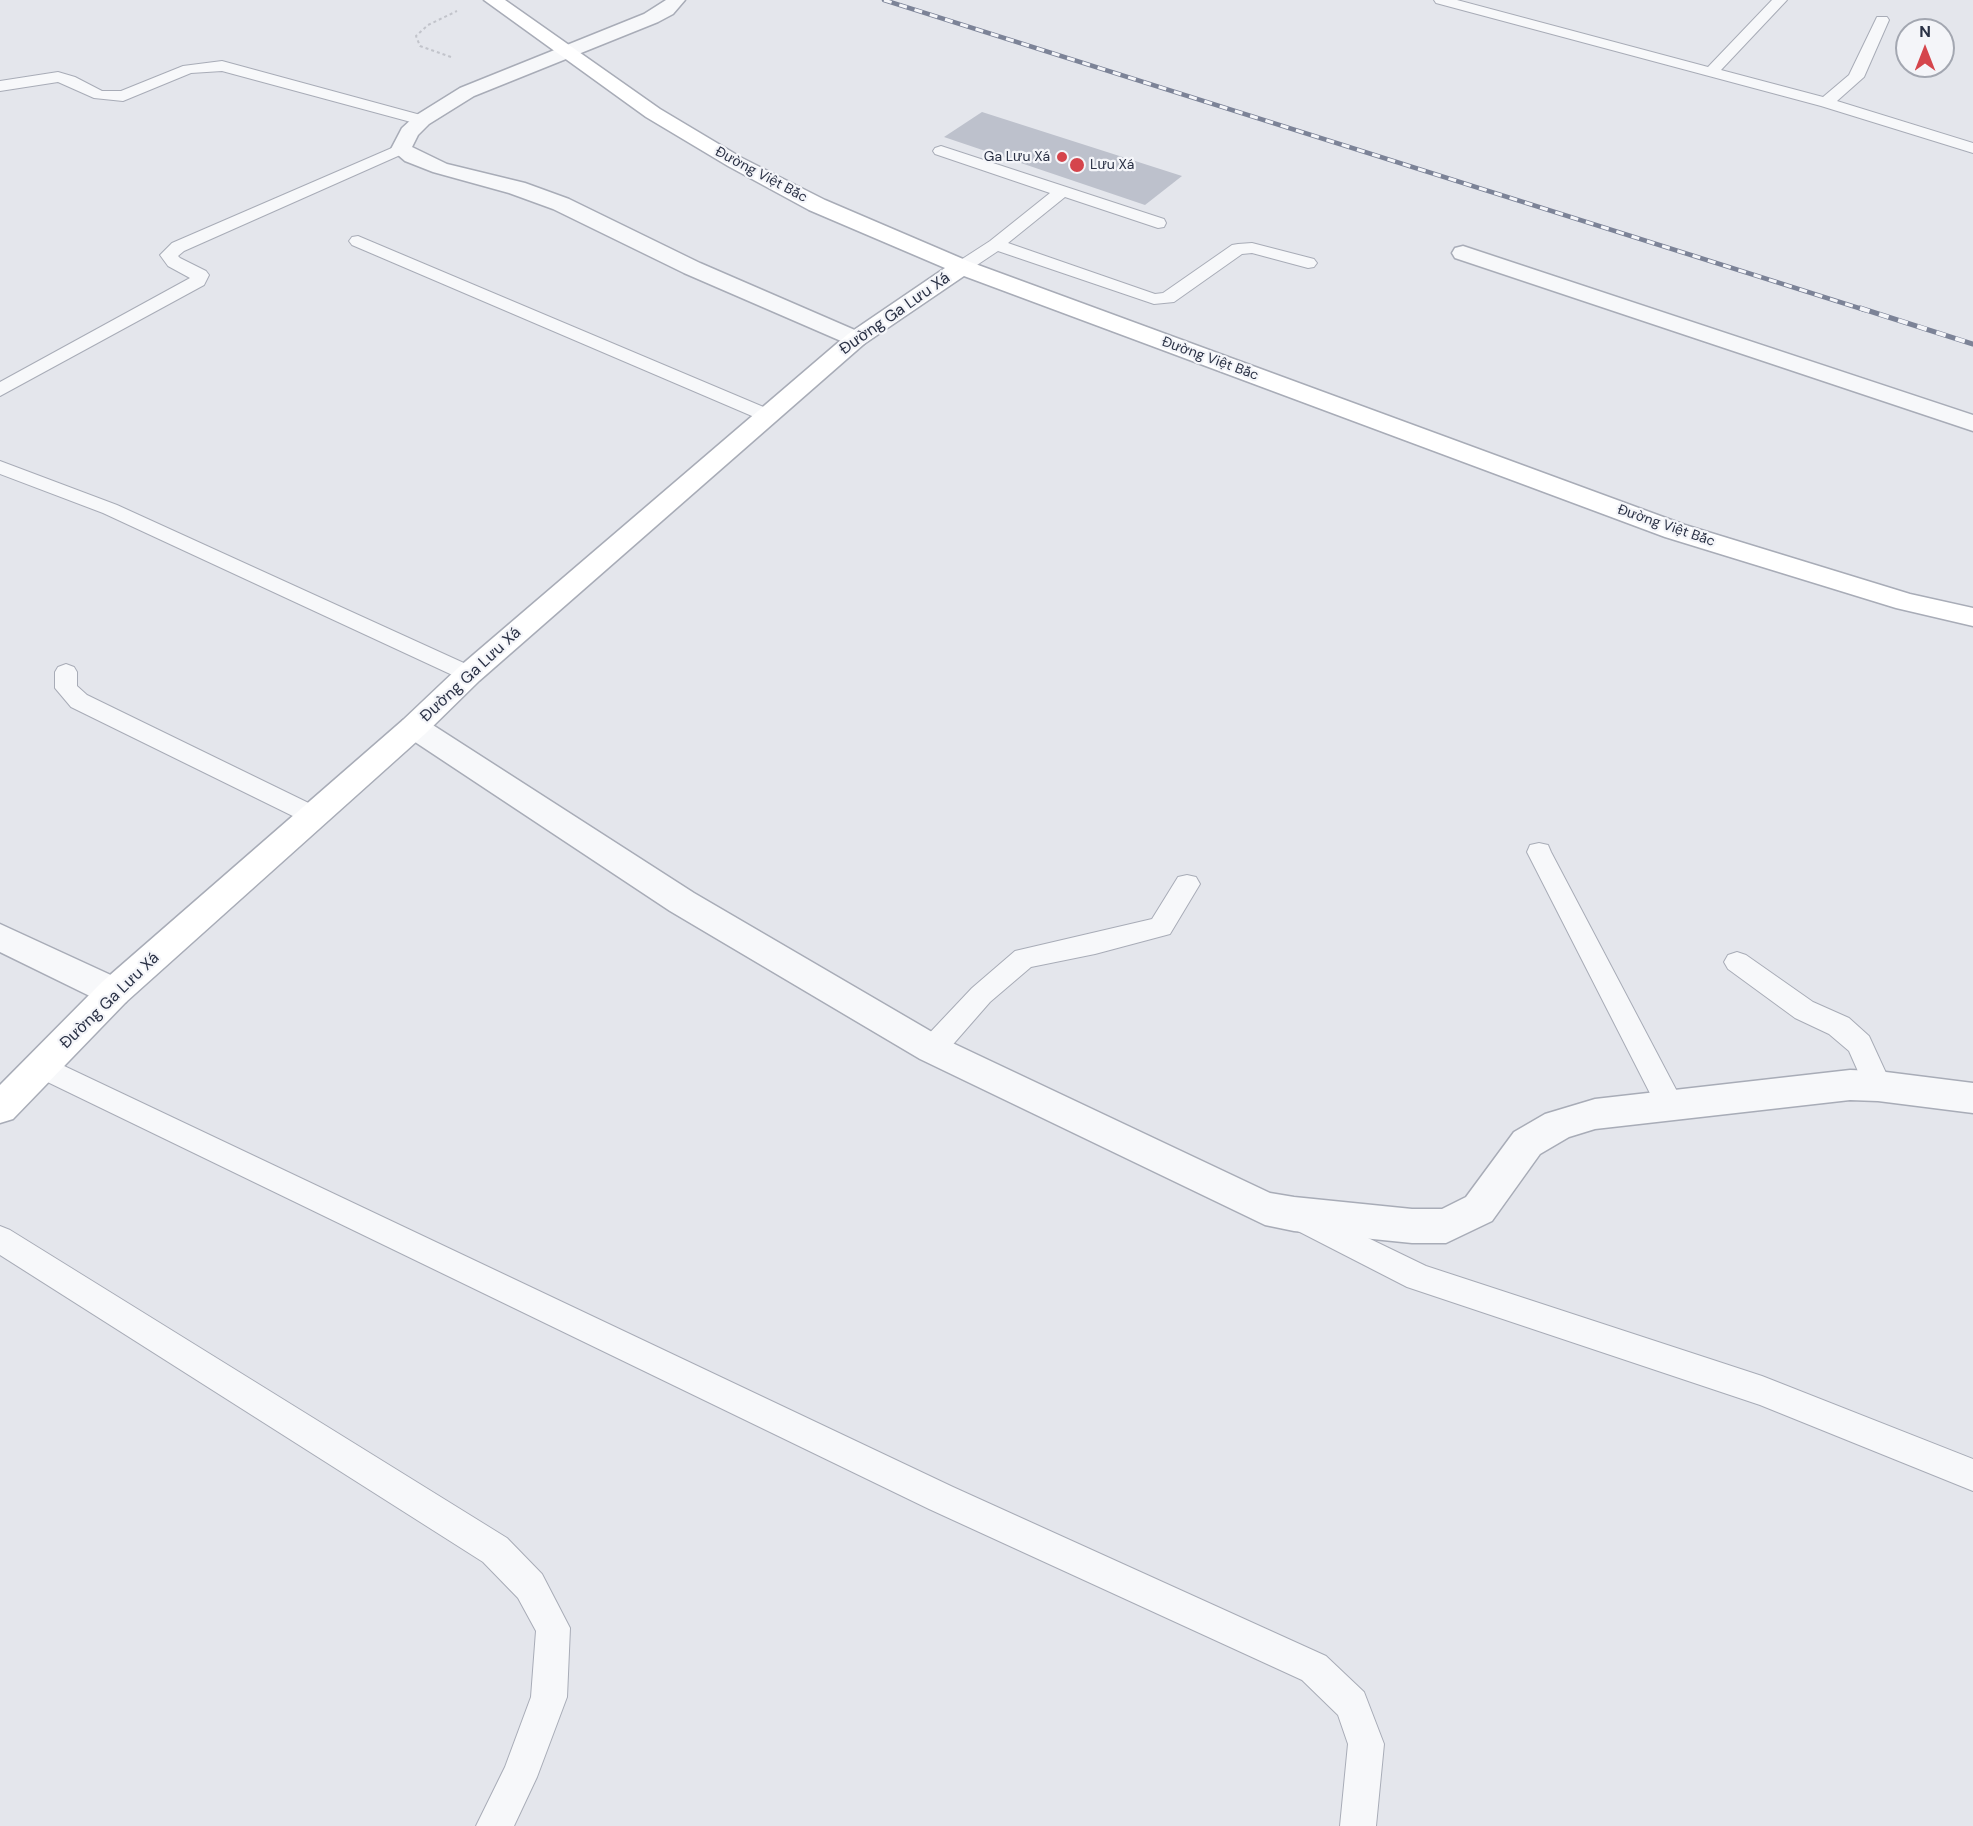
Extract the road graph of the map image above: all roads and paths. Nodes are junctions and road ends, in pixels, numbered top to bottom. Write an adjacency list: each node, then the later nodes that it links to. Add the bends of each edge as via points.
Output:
1 (493, 0): 7 (main road, Đường Việt Bắc)
2 (676, 0): 7 (street, via 651,18)
3 (1441, 0): 8 (lane)
4 (1780, 0): 8 (lane)
5 (459, 10): 9 (path, via 428,25 416,36 420,46)
6 (1882, 20): 11 (lane, via 1856,77)
7 (564, 53): 9 (street); 22 (main road, Đường Việt Bắc, via 652,113 735,162 817,205)
8 (1711, 72): 11 (lane)
9 (505, 76): 12 (street, via 467,92)
10 (0, 86): 12 (lane, via 58,77 99,95 116,96 188,69 222,66)
11 (1826, 103): 13 (lane)
12 (422, 120): 14 (street, via 409,132)
13 (1973, 148)
14 (401, 149): 23 (street, via 440,168 561,204 692,268); 24 (lane, via 178,247 169,255 174,262 200,274 198,281)
15 (941, 151): 16 (lane)
16 (1061, 192): 17 (lane); 19 (lane)
17 (1158, 223)
18 (357, 241): 25 (lane)
19 (996, 245): 21 (lane, via 1154,299 1168,298 1238,249 1252,248); 22 (lane)
20 (1463, 253): 26 (street)
21 (1308, 263)
22 (962, 267): 23 (main road, Đường Ga Lưu Xá); 28 (main road, Đường Việt Bắc, via 1675,531 1906,602)
23 (856, 339): 25 (main road, Đường Ga Lưu Xá)
24 (0, 390)
25 (766, 416): 30 (main road, Đường Ga Lưu Xá)
26 (1973, 423)
27 (0, 467): 30 (lane, via 110,509)
28 (1973, 617)
29 (66, 672): 32 (lane, via 66,688 79,700)
30 (469, 674): 31 (main road, Đường Ga Lưu Xá)
31 (414, 727): 32 (main road, Đường Ga Lưu Xá); 38 (street, via 682,902)
32 (314, 816): 37 (main road, Đường Ga Lưu Xá)
33 (1539, 852): 42 (lane)
34 (1187, 884): 38 (lane, via 1161,927 1024,958 981,995)
35 (0, 938): 37 (street)
36 (1737, 962): 40 (lane, via 1803,1010 1839,1026 1859,1044)
37 (114, 992): 39 (main road, Đường Ga Lưu Xá)
38 (932, 1050): 44 (street, via 1265,1208)
39 (43, 1067): 43 (main road, Đường Ga Lưu Xá); 48 (lane, via 941,1498 1314,1668 1352,1704 1366,1744)
40 (1878, 1086): 41 (street); 42 (street, via 1850,1085)
41 (1973, 1098)
42 (1670, 1105): 44 (street, via 1595,1114 1558,1125 1527,1143 1479,1209 1446,1226)
43 (0, 1108)
44 (1293, 1214): 46 (lane, via 1418,1277 1762,1391)
45 (0, 1239): 47 (lane, via 495,1550 530,1586 553,1628 549,1697 519,1777)
46 (1973, 1474)
47 (494, 1826)
48 (1358, 1826)

